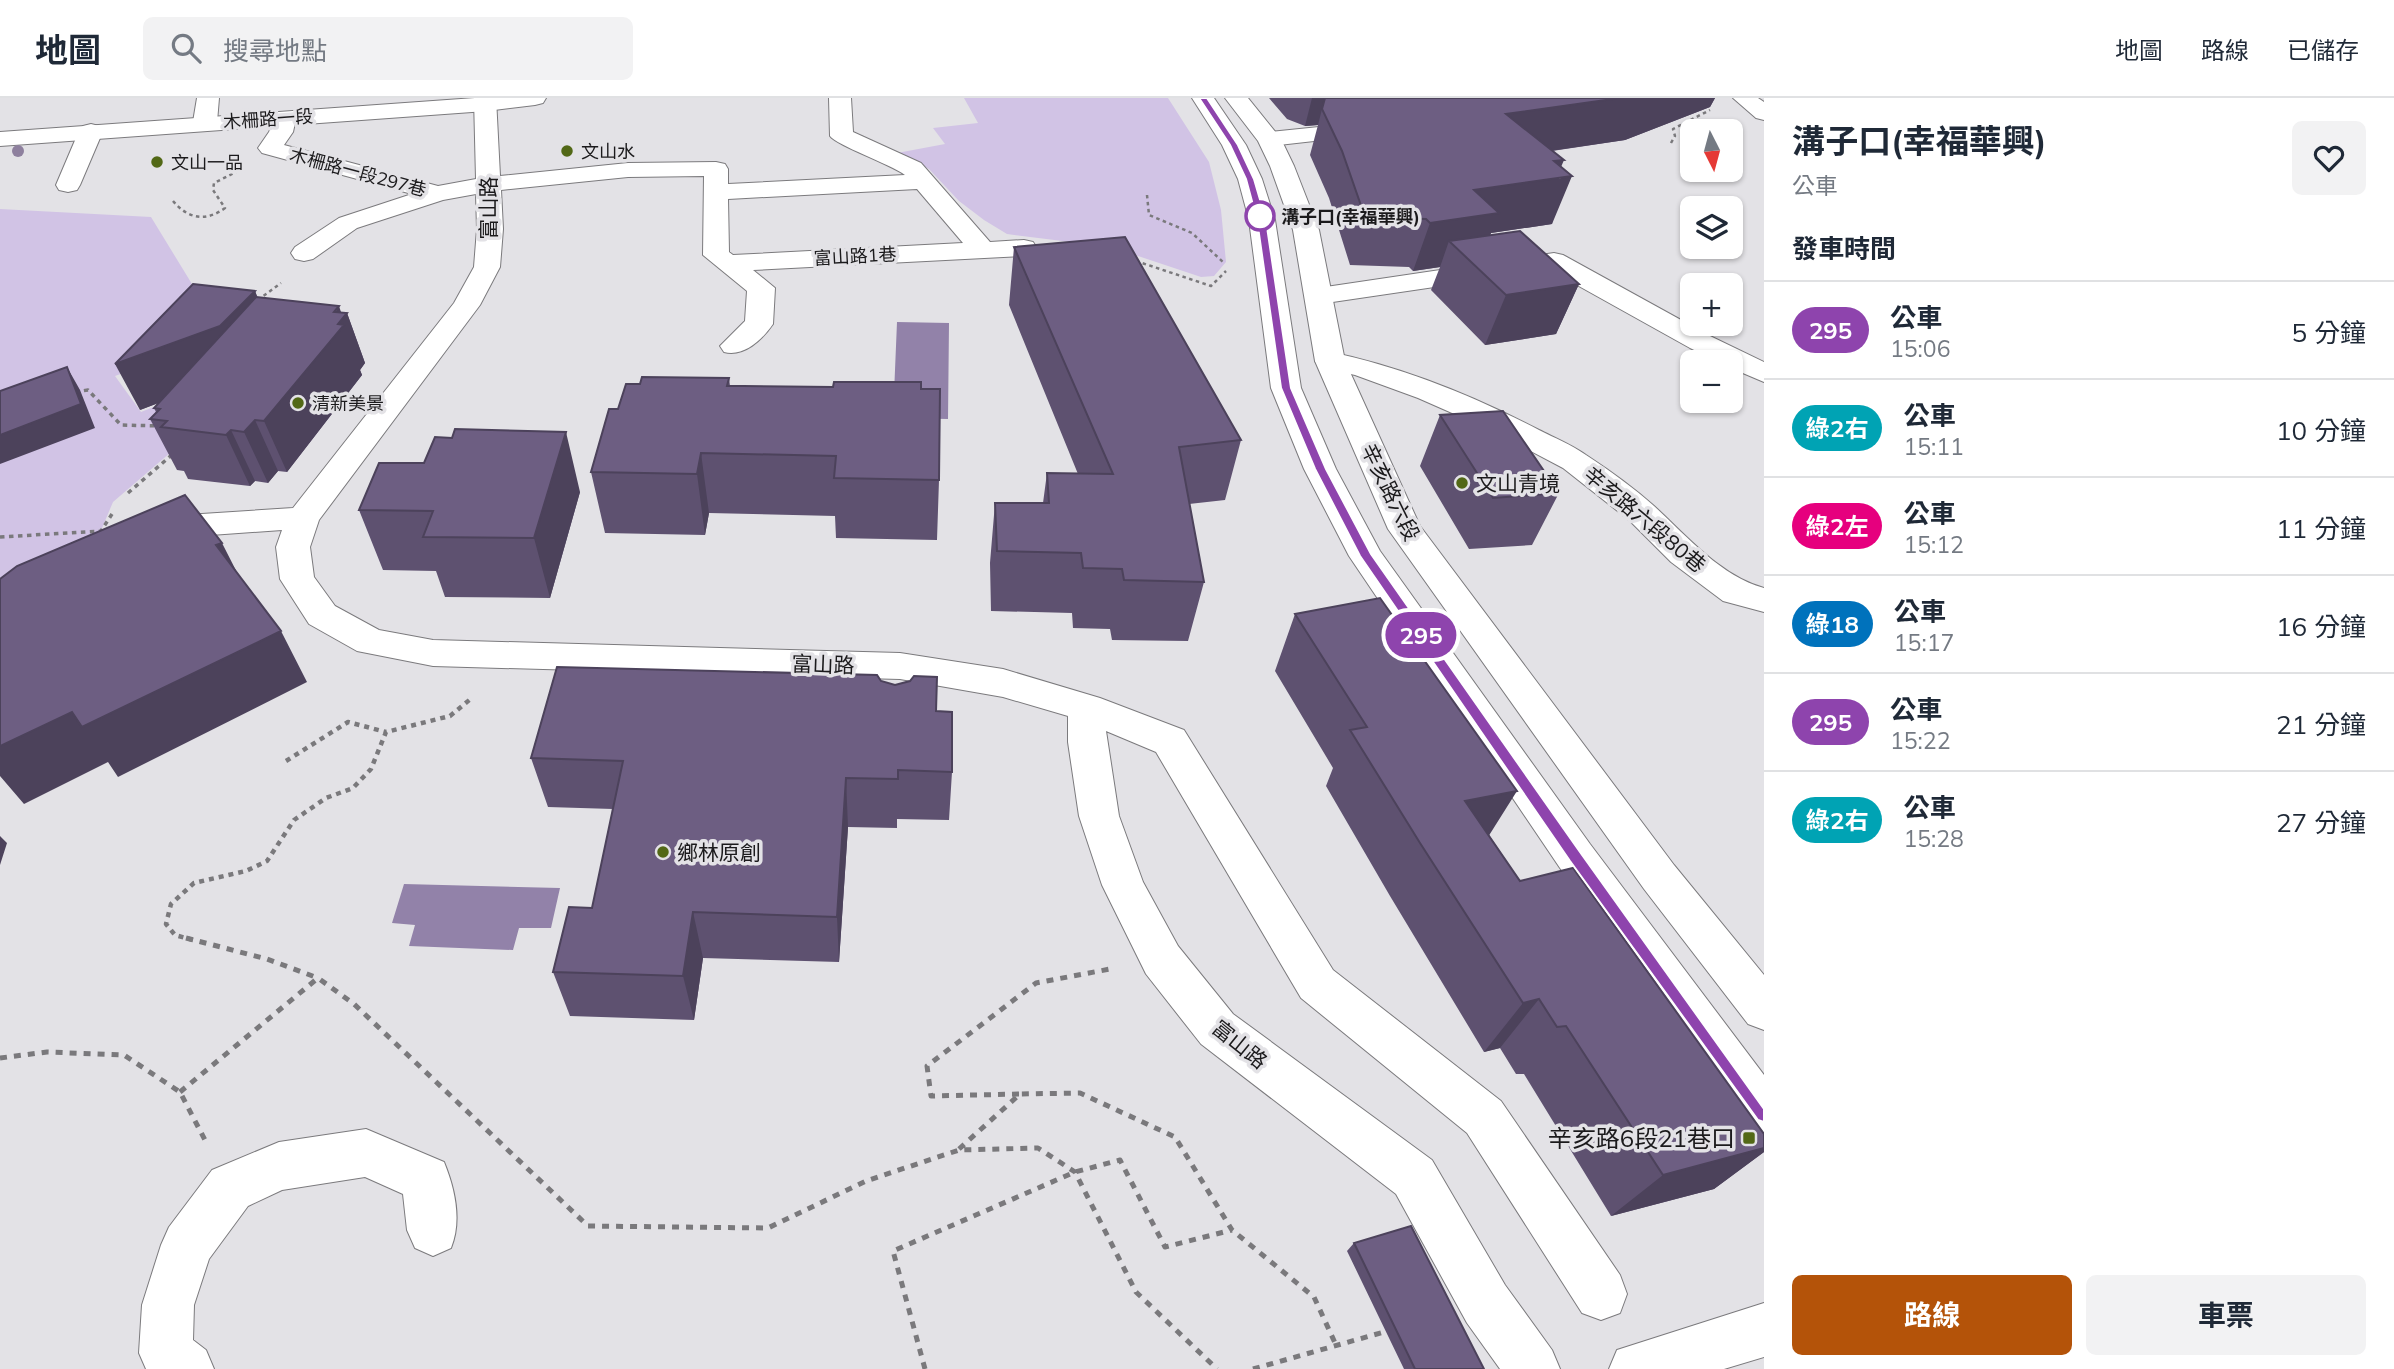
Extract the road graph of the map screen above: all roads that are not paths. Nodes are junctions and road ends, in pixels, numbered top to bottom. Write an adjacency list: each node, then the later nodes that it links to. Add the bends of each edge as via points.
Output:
1 (357, 98): 8 (street, 木柵路一段)
2 (535, 98): 7 (street, 木柵路一段)
3 (840, 98): 16 (street, via 842,136 912,169)
4 (1203, 98): 36 (street, via 1234,145 1262,220 1286,388 1320,469 1366,556 1575,856)
5 (1236, 98): 15 (street, 辛亥路六段)
6 (1744, 98): 9 (street)
7 (486, 101): 10 (street, 木柵路一段); 17 (street, 富山路)
8 (207, 109): 10 (street, 木柵路一段); 11 (street, 木柵路一段); 13 (street, 木柵路一段)
9 (1764, 112)
10 (285, 118): 20 (street, 木柵路一段297巷, via 270,148)
11 (0, 126)
12 (1386, 127): 15 (street)
13 (91, 131): 14 (street, 木柵路一段); 18 (street)
14 (0, 139)
15 (1269, 139): 25 (street, 辛亥路六段, via 1306,230)
16 (925, 181): 19 (street); 22 (street)
17 (489, 184): 19 (street, via 628,170 716,169); 20 (street, 木柵路一段297巷); 29 (street, 富山路, via 487,267 466,305)
18 (68, 185)
19 (716, 192): 24 (street, via 716,255)
20 (438, 194): 23 (street, 木柵路一段297巷, via 348,223)
21 (1024, 248): 22 (street, 富山路1巷)
22 (983, 250): 24 (street, 富山路1巷)
23 (304, 253)
24 (726, 263): 26 (street, via 761,288 759,324)
25 (1319, 296): 27 (street, 辛亥路六段); 28 (street, via 1554,261)
26 (734, 346)
27 (1330, 361): 31 (street, 辛亥路六段80巷, via 1429,392 1574,461 1641,512 1683,554 1735,592); 35 (street, 辛亥路六段, via 1405,529 1659,877)
28 (1764, 373)
29 (303, 518): 30 (street); 32 (street, 富山路, via 293,547 297,579 322,615 370,642 433,653)
30 (120, 522)
31 (1764, 600)
32 (900, 666): 33 (street); 34 (street, 富山路, via 1003,682)
33 (897, 706)
34 (1087, 708): 38 (street, via 1170,741 1317,984 1484,1117); 41 (street, 富山路, via 1087,742 1099,816 1123,885 1162,960 1216,1029 1413,1177 1486,1304)
35 (1764, 1009)
36 (1764, 1114)
37 (433, 1230): 40 (street, via 426,1179 366,1153 279,1166 230,1188 187,1245 168,1305 166,1353)
38 (1601, 1293)
39 (1764, 1330): 42 (street)
40 (187, 1369)
41 (1533, 1369)
42 (1636, 1369)

